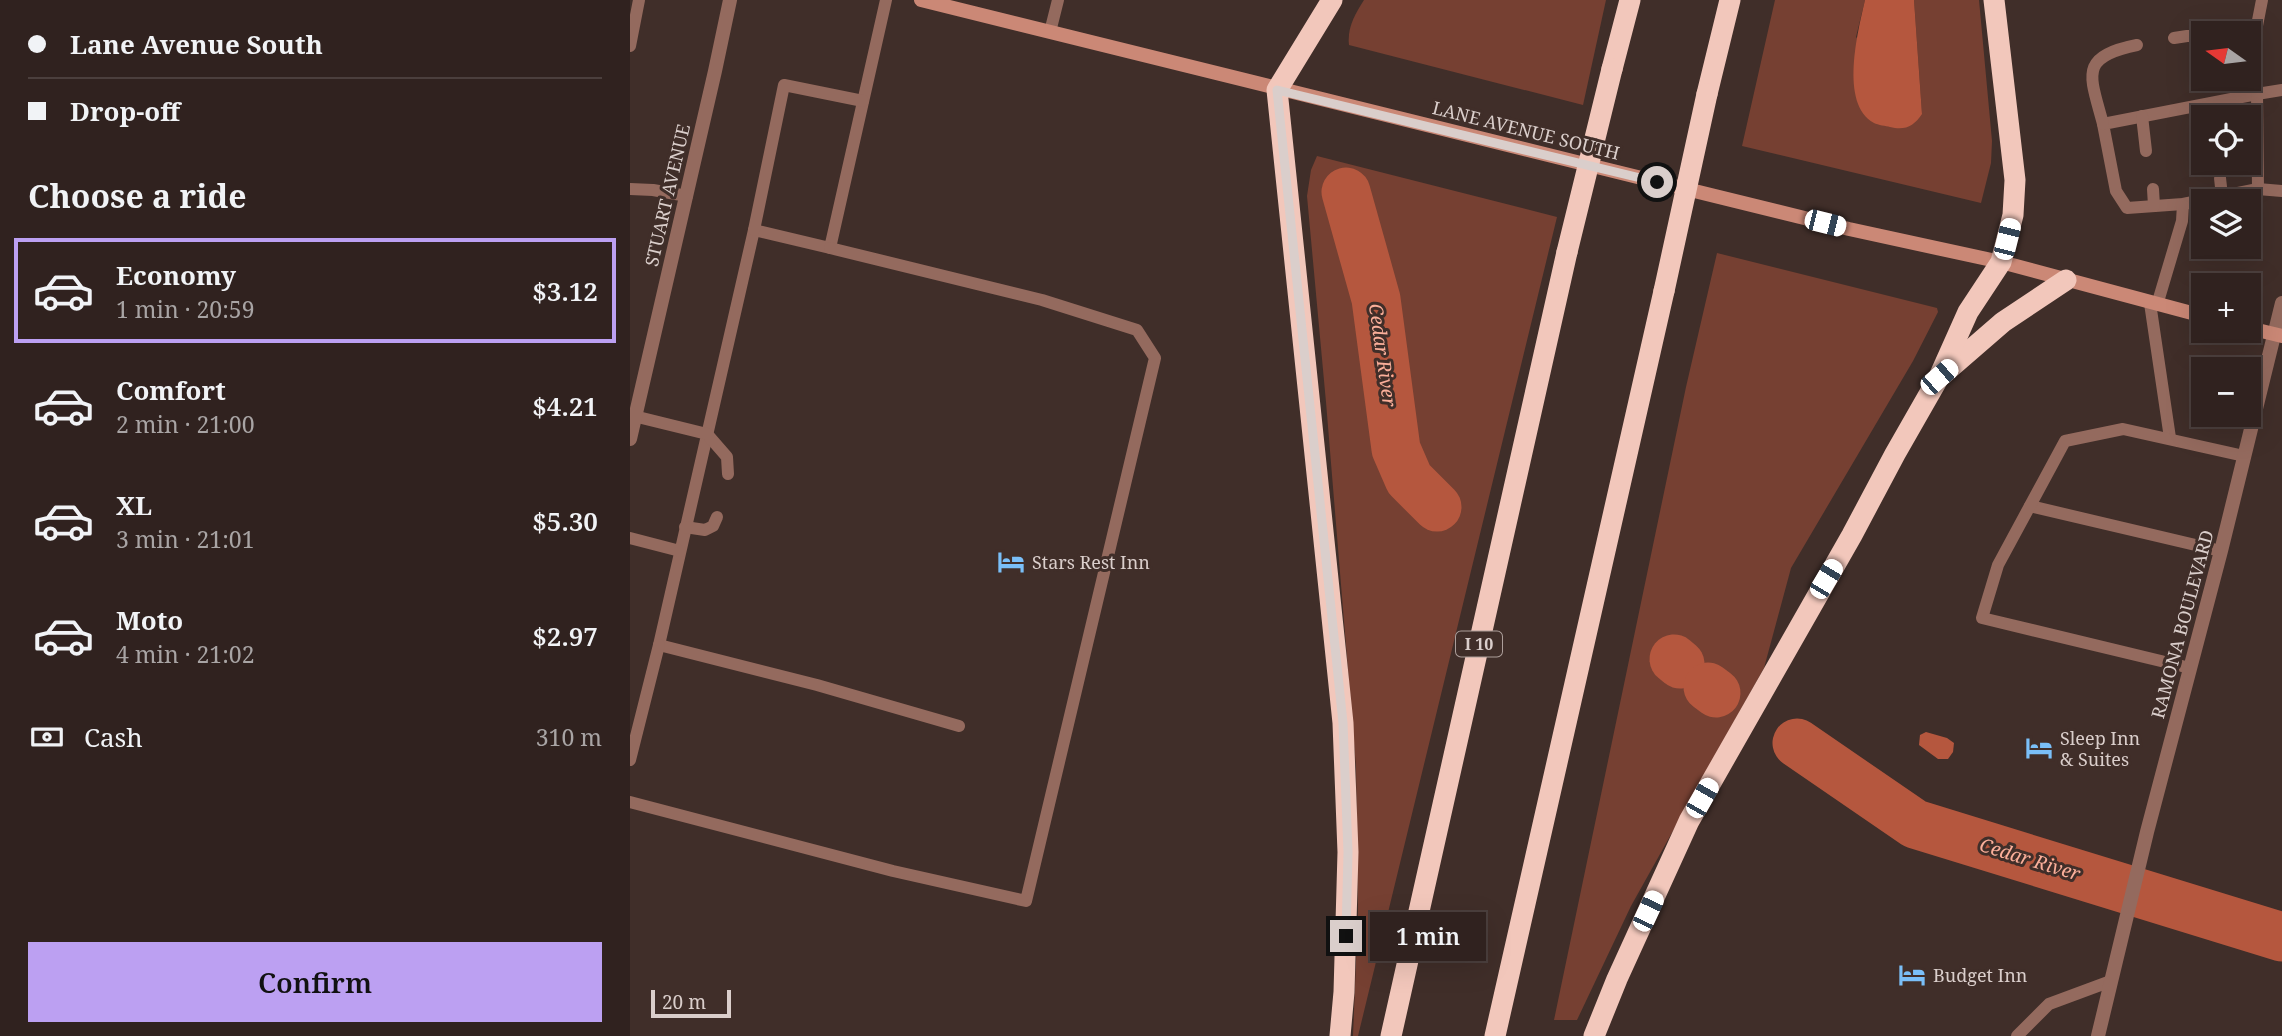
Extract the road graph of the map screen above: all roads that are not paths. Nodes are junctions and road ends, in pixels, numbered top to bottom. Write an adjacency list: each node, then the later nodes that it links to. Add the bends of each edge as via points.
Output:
1 (639, 0): 16 (lane)
2 (730, 0): 33 (street, STUART AVENUE)
3 (886, 0): 21 (lane)
4 (1058, 0): 12 (lane)
5 (1332, 0): 17 (highway)
6 (1630, 0): 66 (highway, I 10, bridge, via 1567,252)
7 (1730, 0): 67 (highway, bridge)
8 (1994, 0): 39 (highway, via 2015,180 2013,215)
9 (2262, 0): 11 (lane)
10 (928, 1): 12 (main road, LANE AVENUE SOUTH)
11 (2256, 21)
12 (1050, 32): 17 (main road, LANE AVENUE SOUTH)
13 (2191, 36): 14 (lane)
14 (2174, 38)
15 (2137, 45): 24 (lane, via 2113,50 2094,65 2093,85)
16 (630, 46)
17 (1277, 90): 39 (main road, LANE AVENUE SOUTH); 65 (highway, via 1343,723 1348,852)
18 (2282, 90): 20 (lane)
19 (2257, 91): 20 (lane)
20 (2257, 94): 22 (lane); 30 (lane)
21 (863, 101): 37 (lane, via 784,85); 38 (lane)
22 (2208, 103): 23 (lane)
23 (2142, 116): 24 (lane); 25 (lane)
24 (2104, 124): 36 (lane, via 2116,191 2127,208)
25 (2146, 151)
26 (2220, 178): 29 (lane)
27 (630, 189): 33 (lane)
28 (2153, 189): 36 (lane)
29 (2221, 189)
30 (2258, 189)
31 (2261, 189): 32 (lane)
32 (2282, 191)
33 (687, 196): 47 (street, STUART AVENUE)
34 (2191, 202): 35 (lane)
35 (2183, 204): 36 (lane); 42 (lane, via 2182,221)
36 (2154, 206)
37 (754, 230): 38 (lane); 48 (lane)
38 (830, 248): 63 (lane, via 1042,300 1137,330 1155,358 1026,901)
39 (2001, 262): 40 (main road, LANE AVENUE SOUTH); 46 (highway, via 1968,312)
40 (2066, 280): 42 (main road, LANE AVENUE SOUTH); 46 (highway, via 2003,322)
41 (2282, 303): 45 (street, RAMONA BOULEVARD)
42 (2153, 304): 43 (main road, LANE AVENUE SOUTH); 49 (lane)
43 (2191, 313)
44 (2261, 331): 45 (main road)
45 (2278, 336): 51 (street, RAMONA BOULEVARD)
46 (1939, 377): 68 (highway, via 1689,821)
47 (633, 416): 48 (lane); 50 (street, STUART AVENUE)
48 (706, 435): 52 (lane, via 727,457); 55 (lane)
49 (2170, 438): 51 (lane); 53 (lane, via 2123,429 2065,441)
50 (630, 439)
51 (2244, 456): 58 (street, RAMONA BOULEVARD)
52 (728, 474)
53 (2030, 506): 58 (lane); 60 (lane, via 1998,565 1982,618)
54 (717, 517): 55 (lane, via 705,530)
55 (685, 527): 57 (lane)
56 (630, 538): 57 (lane)
57 (680, 551): 59 (lane)
58 (2221, 551): 60 (street, RAMONA BOULEVARD)
59 (659, 645): 61 (lane); 62 (lane)
60 (2190, 668): 64 (street, RAMONA BOULEVARD)
61 (959, 726)
62 (630, 760)
63 (630, 802)
64 (2111, 981): 69 (lane, via 2049,1004); 70 (street, RAMONA BOULEVARD)
65 (1340, 1036)
66 (1391, 1036)
67 (1495, 1036)
68 (1594, 1036)
69 (2017, 1036)
70 (2098, 1036)

